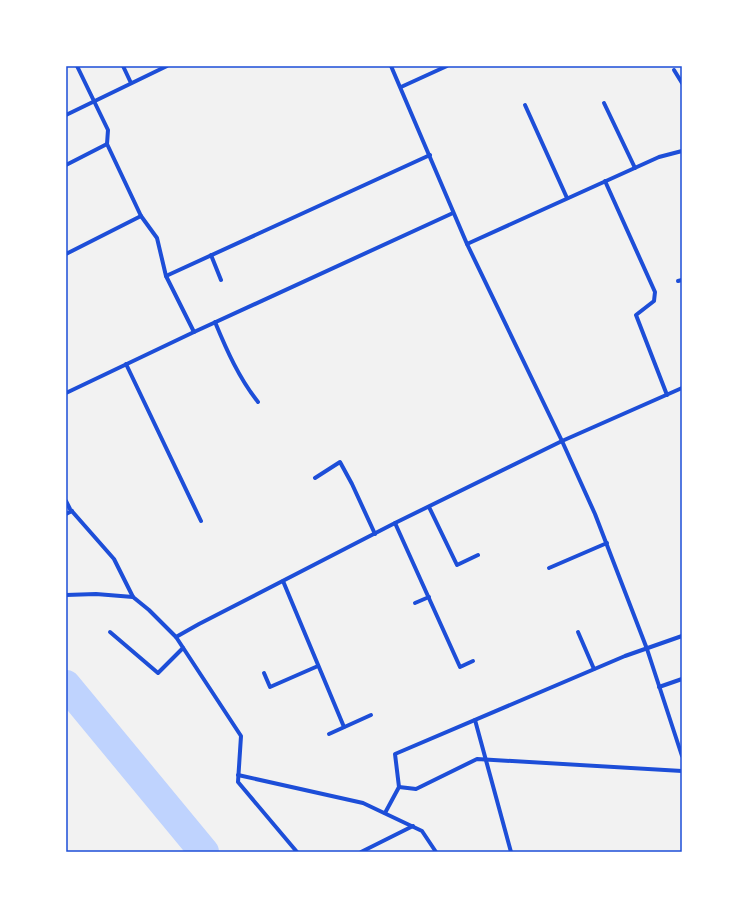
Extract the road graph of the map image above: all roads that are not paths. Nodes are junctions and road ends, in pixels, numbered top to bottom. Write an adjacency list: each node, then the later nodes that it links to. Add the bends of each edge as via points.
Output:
1 (77, 66): 10 (street)
2 (123, 66): 8 (street)
3 (167, 66): 8 (street)
4 (391, 66): 9 (street)
5 (447, 66): 9 (street)
6 (674, 70): 7 (street)
7 (682, 83)
8 (131, 84): 10 (street)
9 (401, 87): 16 (street)
10 (94, 102): 13 (street); 14 (street, via 108,130)
11 (604, 102): 18 (street)
12 (525, 105): 20 (street)
13 (66, 115)
14 (108, 144): 17 (street); 22 (street)
15 (682, 151): 18 (street, via 659,157)
16 (430, 155): 21 (street); 25 (street)
17 (66, 165)
18 (634, 168): 19 (street)
19 (605, 181): 20 (street); 33 (street, via 655,292 654,301 636,315)
20 (567, 198): 23 (street)
21 (452, 213): 23 (street); 28 (street)
22 (141, 216): 24 (street); 26 (street, via 157,238)
23 (467, 244): 35 (street)
24 (66, 254)
25 (211, 255): 26 (street); 27 (street)
26 (166, 276): 29 (street)
27 (221, 280)
28 (215, 322): 29 (street); 34 (street, via 232,362 245,386)
29 (194, 332): 30 (street)
30 (126, 364): 32 (street); 41 (street)
31 (682, 388): 33 (street)
32 (66, 393)
33 (667, 395): 35 (street)
34 (258, 402)
35 (562, 441): 38 (street); 44 (street)
36 (315, 478): 43 (street, via 340,462)
37 (66, 501): 39 (street)
38 (429, 507): 42 (street); 45 (street, via 457,565)
39 (72, 511): 40 (street); 49 (street, via 114,559)
40 (66, 514)
41 (201, 521)
42 (395, 523): 43 (street); 50 (street)
43 (375, 534): 47 (street)
44 (607, 543): 46 (street); 57 (street)
45 (478, 555)
46 (549, 568)
47 (283, 581): 55 (street); 59 (street)
48 (66, 596): 49 (street, via 96,594)
49 (133, 597): 55 (street)
50 (429, 597): 51 (street); 58 (street, via 460,667)
51 (415, 603)
52 (110, 632): 56 (street, via 158,673)
53 (578, 632): 60 (street)
54 (682, 636): 57 (street)
55 (176, 637): 56 (street)
56 (183, 648): 71 (street, via 241,736)
57 (647, 649): 60 (street); 63 (street)
58 (473, 661)
59 (318, 666): 61 (street, via 270,687); 66 (street)
60 (594, 669): 65 (street)
61 (264, 673)
62 (682, 679): 63 (street)
63 (660, 687): 68 (street)
64 (371, 715): 66 (street)
65 (475, 720): 69 (street); 72 (street, via 395,754)
66 (344, 727): 67 (street)
67 (328, 734)
68 (682, 756)
69 (487, 760): 70 (street); 72 (street, via 478,759 416,789); 78 (street)
70 (682, 771)
71 (238, 775): 73 (street, via 363,803); 75 (street, via 238,782)
72 (399, 787): 73 (street)
73 (385, 813): 74 (street)
74 (412, 826): 76 (street); 77 (street, via 422,831)
75 (297, 852)
76 (361, 852)
77 (436, 852)
78 (511, 852)

